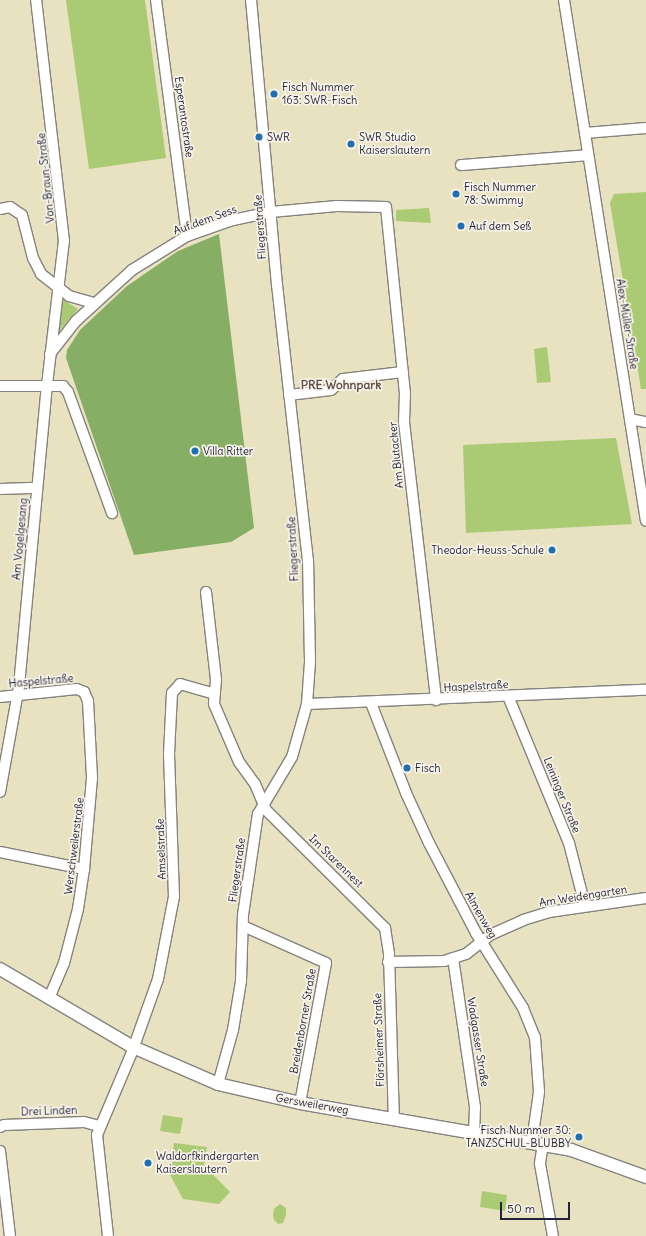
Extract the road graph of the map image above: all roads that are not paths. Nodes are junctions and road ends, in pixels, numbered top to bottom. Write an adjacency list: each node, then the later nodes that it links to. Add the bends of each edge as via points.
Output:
1 (36, 0): 13 (street, Von-Braun-Straße, via 64,229)
2 (156, 0): 12 (street, Esperantostraße)
3 (251, 0): 11 (street, Fliegerstraße)
4 (564, 0): 6 (street, Alex-Müller-Straße)
5 (646, 128): 6 (street)
6 (585, 133): 7 (street, Alex-Müller-Straße)
7 (588, 155): 8 (street); 20 (street, Alex-Müller-Straße)
8 (461, 165)
9 (386, 207): 11 (street, Auf dem Sess, via 337,206); 16 (street, Am Blutacker)
10 (0, 209): 13 (street, via 10,207 22,215 36,267)
11 (271, 212): 12 (street, Auf dem Sess, via 233,220); 19 (street, Fliegerstraße)
12 (188, 236): 14 (street, Auf dem Sess, via 132,270)
13 (57, 289): 14 (street, via 79,301); 15 (street, Von-Braun-Straße)
14 (94, 304): 15 (street, Auf dem Sess, via 66,332)
15 (50, 354): 17 (street, Am Vogelgesang)
16 (403, 372): 19 (street, via 343,379 331,390); 33 (street, Am Blutacker, via 405,430)
17 (47, 385): 18 (street); 22 (street, Am Vogelgesang); 24 (street, via 63,386 68,392)
18 (0, 386)
19 (289, 395): 35 (street, Fliegerstraße, via 308,561 311,630)
20 (630, 419): 21 (street); 25 (street, Alex-Müller-Straße)
21 (646, 422)
22 (37, 488): 23 (street); 30 (street, Am Vogelgesang)
23 (0, 489)
24 (112, 513)
25 (646, 521)
26 (206, 592): 29 (street, Im Starennest, via 216,680)
27 (646, 690): 31 (street, Haspelstraße)
28 (84, 692): 30 (street, Haspelstraße, via 77,689); 39 (street, Werschweilerstraße, via 88,701 92,778)
29 (215, 694): 37 (street, Im Starennest, via 214,704 226,735 239,762 260,793); 48 (street, Amselstraße, via 180,684 172,693 169,754 174,897 158,979)
30 (17, 696): 32 (street, Haspelstraße); 36 (street, Am Vogelgesang)
31 (508, 696): 33 (street, Haspelstraße); 41 (street, Leininger Straße, via 569,843)
32 (0, 697)
33 (436, 700): 34 (street, Haspelstraße)
34 (371, 703): 35 (street, Haspelstraße); 43 (street, Almenweg, via 412,807)
35 (307, 704): 37 (street, Fliegerstraße, via 292,756)
36 (0, 792)
37 (262, 805): 42 (street, Fliegerstraße, via 255,833); 45 (street, Im Starennest, via 379,920 385,928 387,937)
38 (0, 852): 39 (street)
39 (84, 870): 47 (street, Werschweilerstraße, via 78,909 64,963)
40 (646, 898): 41 (street, Am Weidengarten)
41 (585, 906): 43 (street, Am Weidengarten, via 505,926)
42 (243, 926): 49 (street, Fliegerstraße, via 244,956 238,1004); 50 (street, Breidenborner Straße, via 326,963)
43 (482, 942): 44 (street, via 476,948); 55 (street, Almenweg, via 523,1008 535,1037 540,1074)
44 (453, 958): 45 (street, via 432,962); 54 (street, Wadgasser Straße, via 475,1107)
45 (388, 962): 51 (street, Flörsheimer Straße)
46 (0, 969): 47 (street, Gersweilerweg)
47 (49, 998): 48 (street, Gersweilerweg)
48 (133, 1047): 49 (street, Gersweilerweg); 52 (street)
49 (218, 1084): 50 (street, Gersweilerweg)
50 (300, 1103): 51 (street, Gersweilerweg)
51 (394, 1118): 54 (street, Gersweilerweg)
52 (99, 1126): 53 (street, Drei Linden, via 84,1122); 59 (street, via 96,1143)
53 (0, 1127)
54 (474, 1131): 55 (street, Gersweilerweg)
55 (537, 1143): 57 (street, Gersweilerweg, via 602,1159); 60 (street, Almenweg)
56 (0, 1151): 58 (street)
57 (646, 1177)
58 (10, 1236)
59 (108, 1236)
60 (553, 1236)

